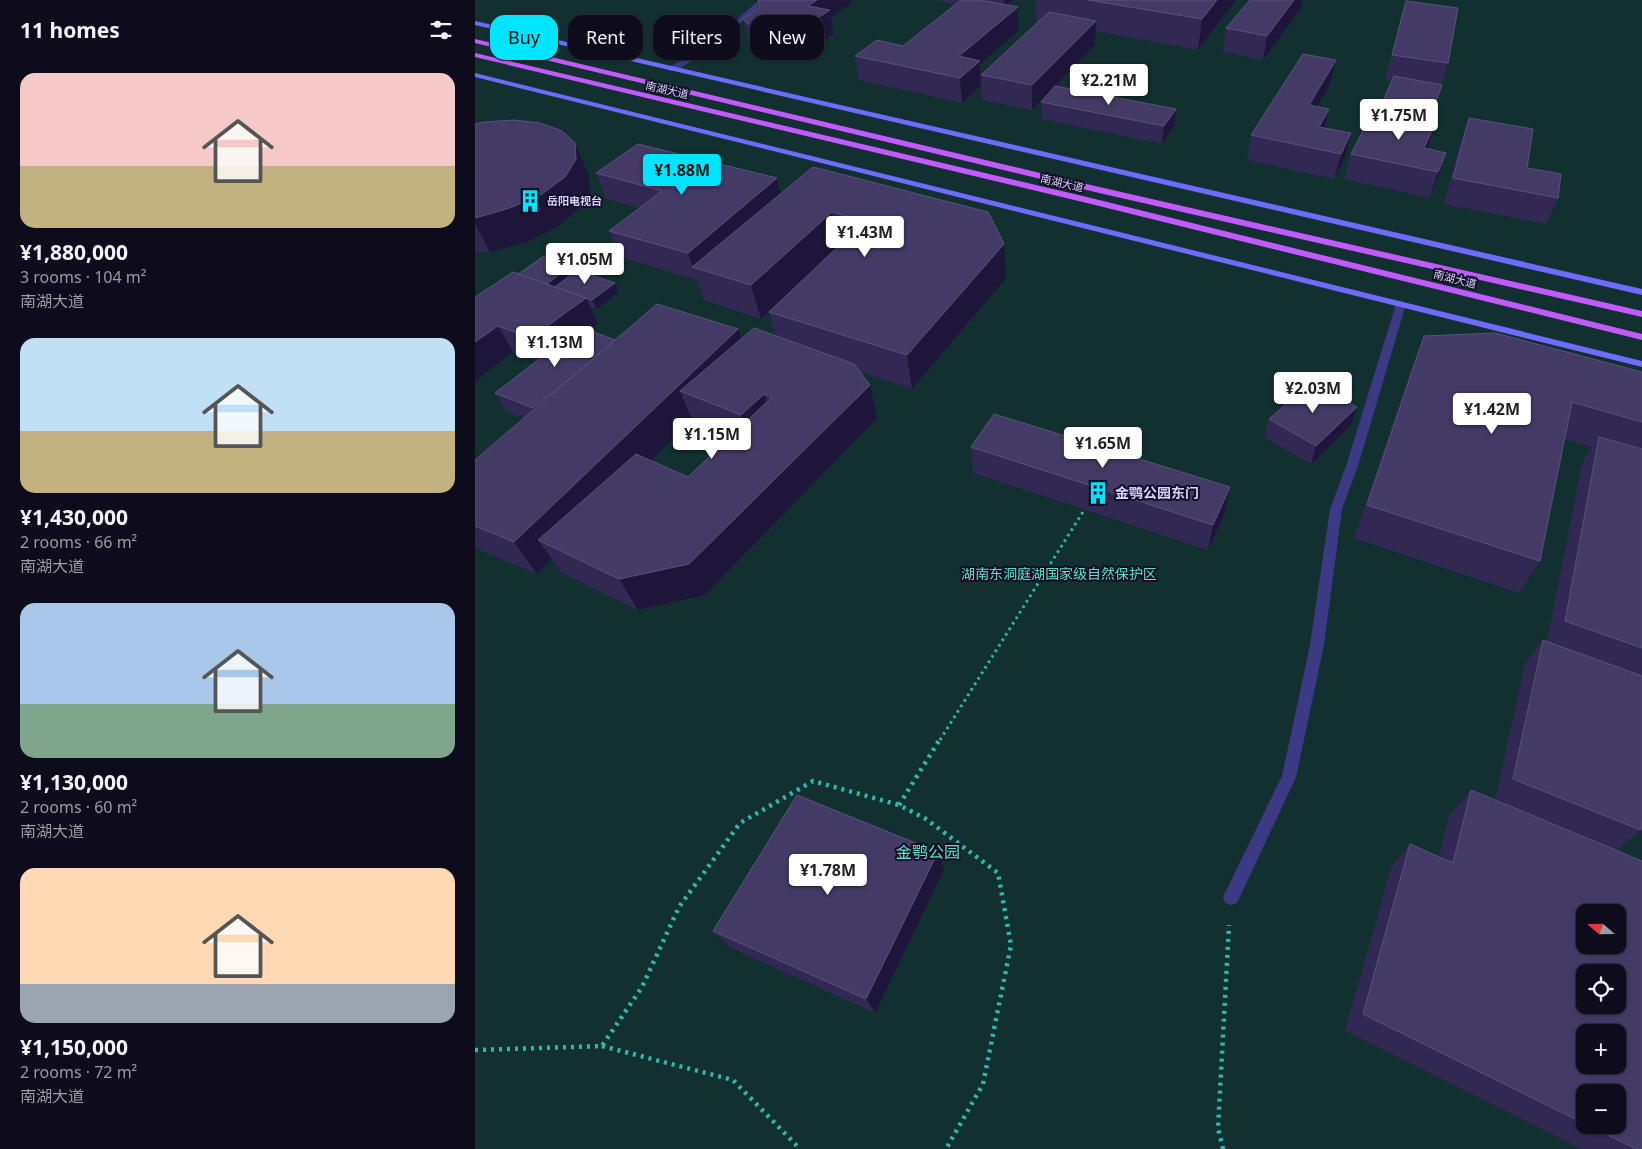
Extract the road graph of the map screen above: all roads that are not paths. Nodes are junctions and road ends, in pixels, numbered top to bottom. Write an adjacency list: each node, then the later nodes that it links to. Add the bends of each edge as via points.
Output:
1 (763, 0): 5 (street, via 705,51)
2 (475, 23): 5 (main road)
3 (475, 41): 9 (main road, 南湖大道, via 1095,189)
4 (475, 55): 10 (main road, 南湖大道, via 1091,201)
5 (672, 69): 7 (main road)
6 (475, 75): 8 (main road)
7 (1642, 292)
8 (1401, 304): 11 (main road); 12 (street, via 1336,509 1317,644 1289,777)
9 (1642, 314)
10 (1642, 337)
11 (1642, 364)
12 (1231, 897)

